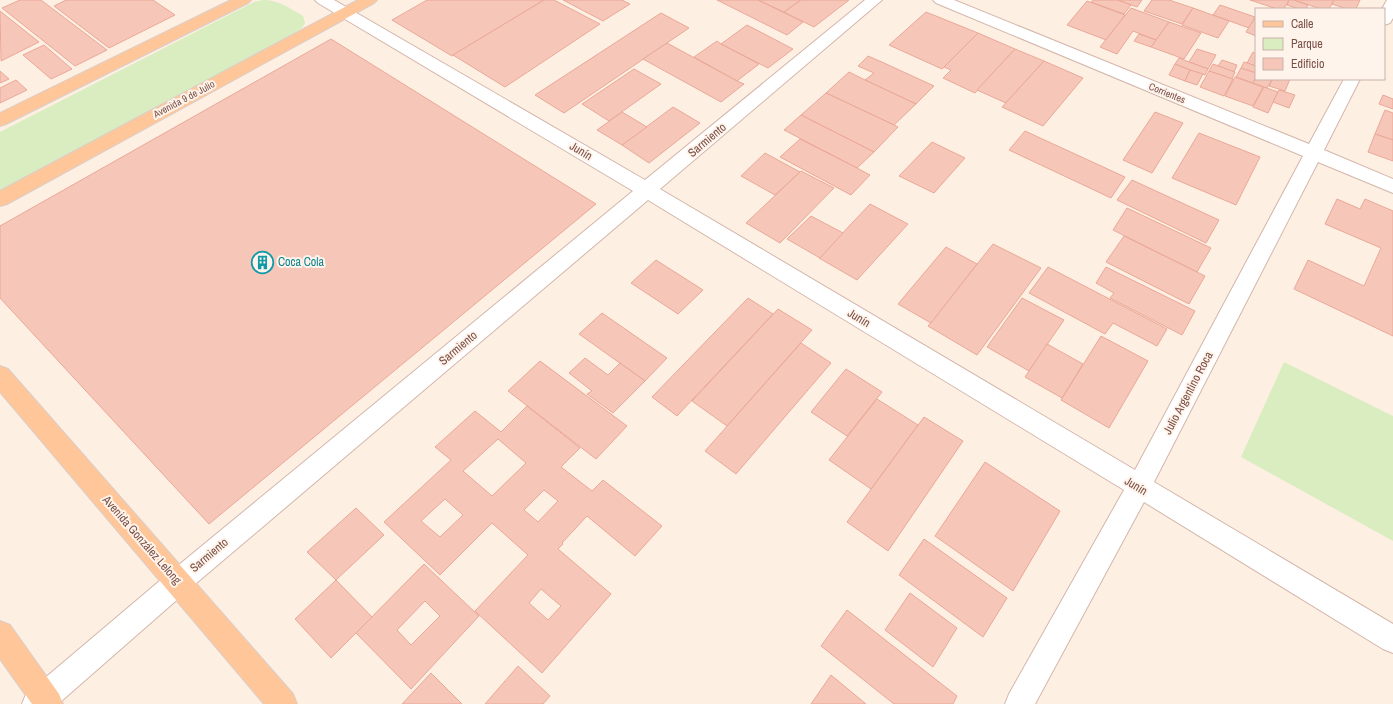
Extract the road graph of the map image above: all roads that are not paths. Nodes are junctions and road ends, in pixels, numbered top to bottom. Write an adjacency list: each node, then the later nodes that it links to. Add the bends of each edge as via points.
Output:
1 (243, 0): 10 (main road)
2 (323, 0): 7 (street, Junín)
3 (369, 0): 7 (main road, Avenida 9 de Julio)
4 (874, 0): 13 (street, Sarmiento)
5 (941, 0): 11 (street, Corrientes)
6 (1393, 3): 8 (street)
7 (345, 13): 13 (street, Junín); 14 (main road, Avenida 9 de Julio)
8 (1385, 18)
9 (1351, 80): 11 (street, Julio Argentino Roca)
10 (0, 120)
11 (1312, 153): 12 (street, Corrientes); 16 (street, Julio Argentino Roca)
12 (1393, 186)
13 (647, 190): 16 (street, Junín); 17 (street, Sarmiento)
14 (0, 199)
15 (1, 377): 17 (main road, Avenida González Lelong)
16 (1139, 487): 19 (street, Junín); 22 (street, Julio Argentino Roca)
17 (178, 582): 20 (street, Sarmiento); 21 (main road, Avenida González Lelong)
18 (0, 635): 20 (main road)
19 (1393, 639)
20 (43, 702)
21 (283, 704)
22 (1018, 704)

